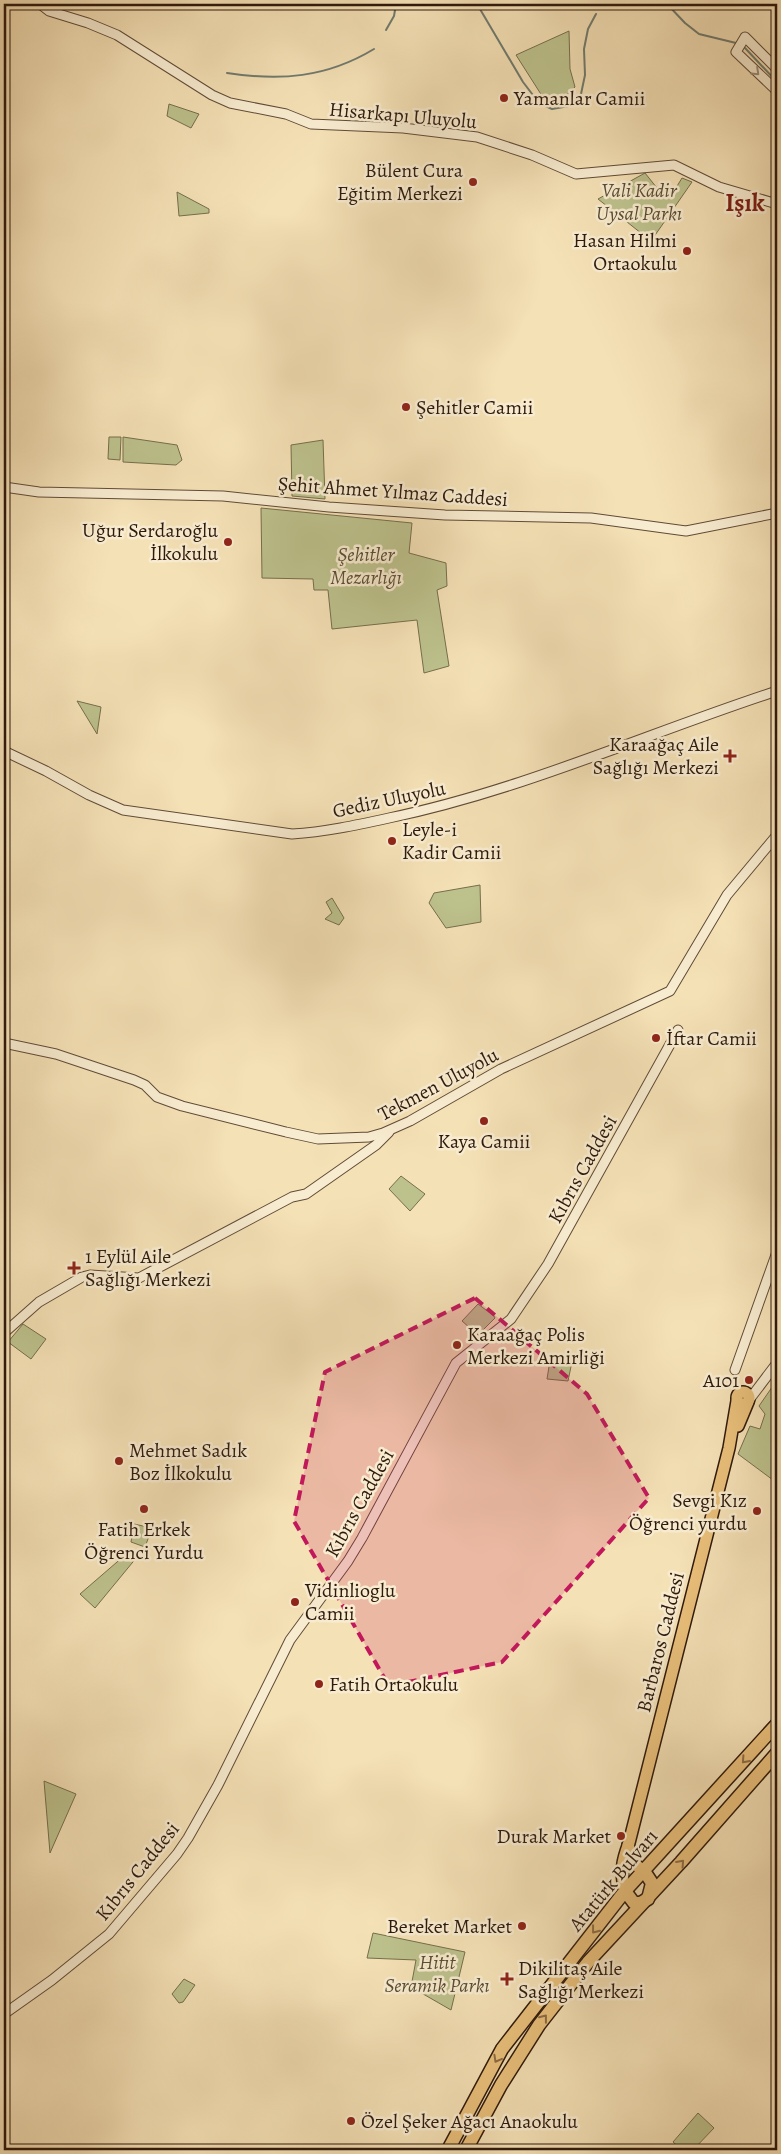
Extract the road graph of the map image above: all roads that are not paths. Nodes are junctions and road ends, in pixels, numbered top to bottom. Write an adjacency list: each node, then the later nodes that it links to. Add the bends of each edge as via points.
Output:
1 (40, 4): 4 (street, Hisarkapı Uluyolu, via 49,11 117,35 230,103 286,114 311,124 403,128 477,137 576,174 674,165 719,187)
2 (777, 69): 3 (street, one-way to 3, via 745,38 736,52)
3 (777, 91)
4 (777, 204)
5 (4, 487): 6 (street, Şehit Ahmet Yılmaz Caddesi, via 38,492 223,496 445,516 591,518 686,531)
6 (777, 513)
7 (777, 690): 8 (street, Gediz Uluyolu, via 475,798 306,833 292,834 123,810)
8 (4, 751)
9 (777, 835): 12 (street, Tekmen Uluyolu, via 727,895 670,990 501,1069)
10 (678, 1030): 24 (street, Kıbrıs Caddesi, via 554,1254 527,1296 511,1319 456,1363 362,1538 290,1640 188,1838 160,1876 109,1934)
11 (4, 1043): 12 (street, Tekmen Uluyolu, via 56,1054 134,1080 145,1085 157,1097 182,1106 286,1132 318,1138 342,1138 369,1137)
12 (393, 1129): 14 (street, via 376,1145 306,1194 292,1197 139,1278 82,1277 39,1302)
13 (777, 1252): 16 (street)
14 (4, 1333)
15 (777, 1363): 17 (street)
16 (735, 1370)
17 (745, 1401): 20 (main road, Barbaros Caddesi, via 729,1448)
18 (777, 1724): 21 (highway, Atatürk Bulvarı, one-way to 21)
19 (777, 1753): 23 (highway, Atatürk Bulvarı, one-way to 19)
20 (628, 1845): 21 (main road, via 633,1863); 22 (main road, Barbaros Caddesi, via 621,1863)
21 (644, 1871): 22 (highway, Atatürk Bulvarı); 23 (highway, via 652,1883)
22 (625, 1891): 23 (highway, via 634,1903); 26 (highway, Atatürk Bulvarı, one-way to 26, via 502,2049)
23 (648, 1899): 25 (highway, Atatürk Bulvarı, one-way to 23, via 539,2025 589,1962)
24 (4, 2014)
25 (473, 2135): 27 (highway, Atatürk Bulvarı); 28 (street)
26 (448, 2150)
27 (466, 2150)
28 (476, 2150)

